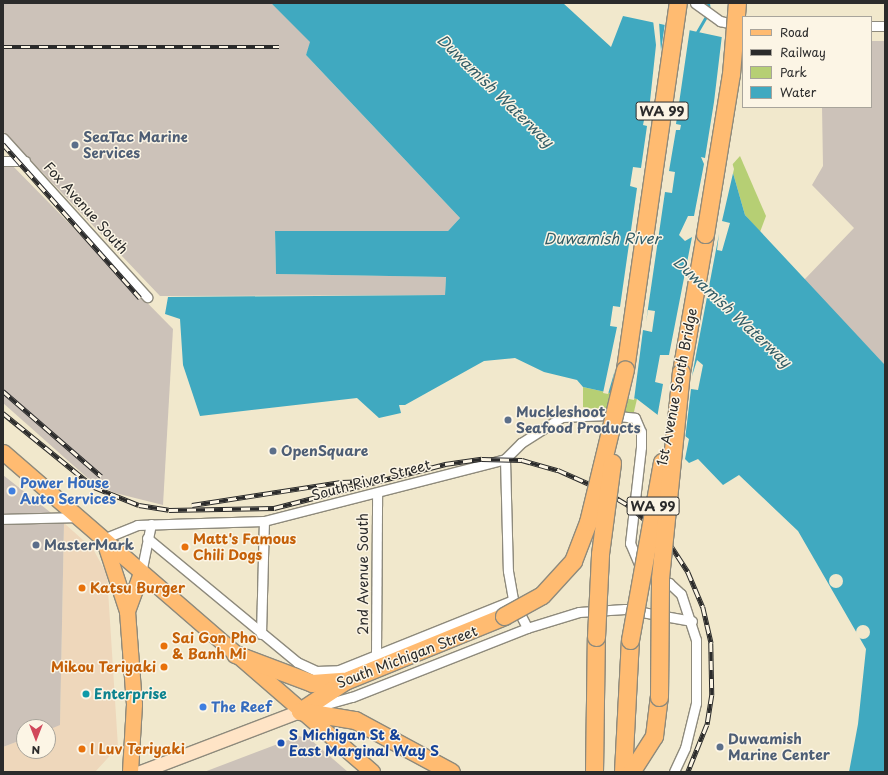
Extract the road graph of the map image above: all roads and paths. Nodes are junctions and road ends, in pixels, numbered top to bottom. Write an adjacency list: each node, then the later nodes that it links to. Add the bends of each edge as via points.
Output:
1 (678, 3): 11 (highway, WA 99)
2 (695, 3): 4 (street, via 720,21)
3 (737, 3): 12 (highway, 1st Avenue South Bridge / WA 99, bridge, via 721,148)
4 (742, 26)
5 (872, 26): 6 (street)
6 (885, 26)
7 (3, 138): 9 (street, Fox Avenue South)
8 (3, 161): 9 (street)
9 (25, 161): 10 (street, Fox Avenue South)
10 (146, 297)
11 (625, 369): 30 (highway, bridge, via 588,522 573,561 542,595 504,616); 36 (highway, WA 99, bridge, via 600,554)
12 (681, 372): 37 (highway, 1st Avenue South Bridge / WA 99, bridge, via 631,625); 38 (highway, bridge, via 660,578 659,697 654,736)
13 (3, 452): 16 (main road)
14 (505, 459): 15 (street, South River Street); 23 (street, via 507,559); 25 (street, South River Street, via 521,443 562,417 608,415 635,418 641,432 641,447 630,543 642,571 676,588)
15 (377, 494): 18 (street, South River Street); 29 (street, 2nd Avenue South)
16 (77, 517): 17 (street); 21 (main road)
17 (3, 519)
18 (264, 521): 19 (street, South River Street); 27 (street)
19 (151, 524): 20 (street); 21 (street, South River Street, via 128,527)
20 (147, 538): 22 (street); 27 (street)
21 (103, 539): 22 (main road); 24 (main road)
22 (141, 573): 24 (main road); 28 (main road)
23 (513, 600): 26 (street); 29 (street, South Michigan Street)
24 (127, 611): 32 (main road, via 134,704)
25 (692, 620): 26 (street, South Michigan Street, via 605,609 565,615); 39 (street, via 698,660 696,702 685,748)
26 (526, 628): 31 (street, South Michigan Street, via 359,694)
27 (261, 634): 29 (street, South Michigan Street, via 296,662 316,671 339,670)
28 (236, 654): 30 (highway, via 312,683); 31 (main road)
29 (376, 654)
30 (345, 681): 31 (highway)
31 (300, 711): 33 (main road, South Michigan Street); 34 (main road); 35 (highway, via 355,720)
32 (130, 772)
33 (140, 772)
34 (372, 772)
35 (451, 772)
36 (594, 772)
37 (623, 772)
38 (631, 772)
39 (674, 772)

